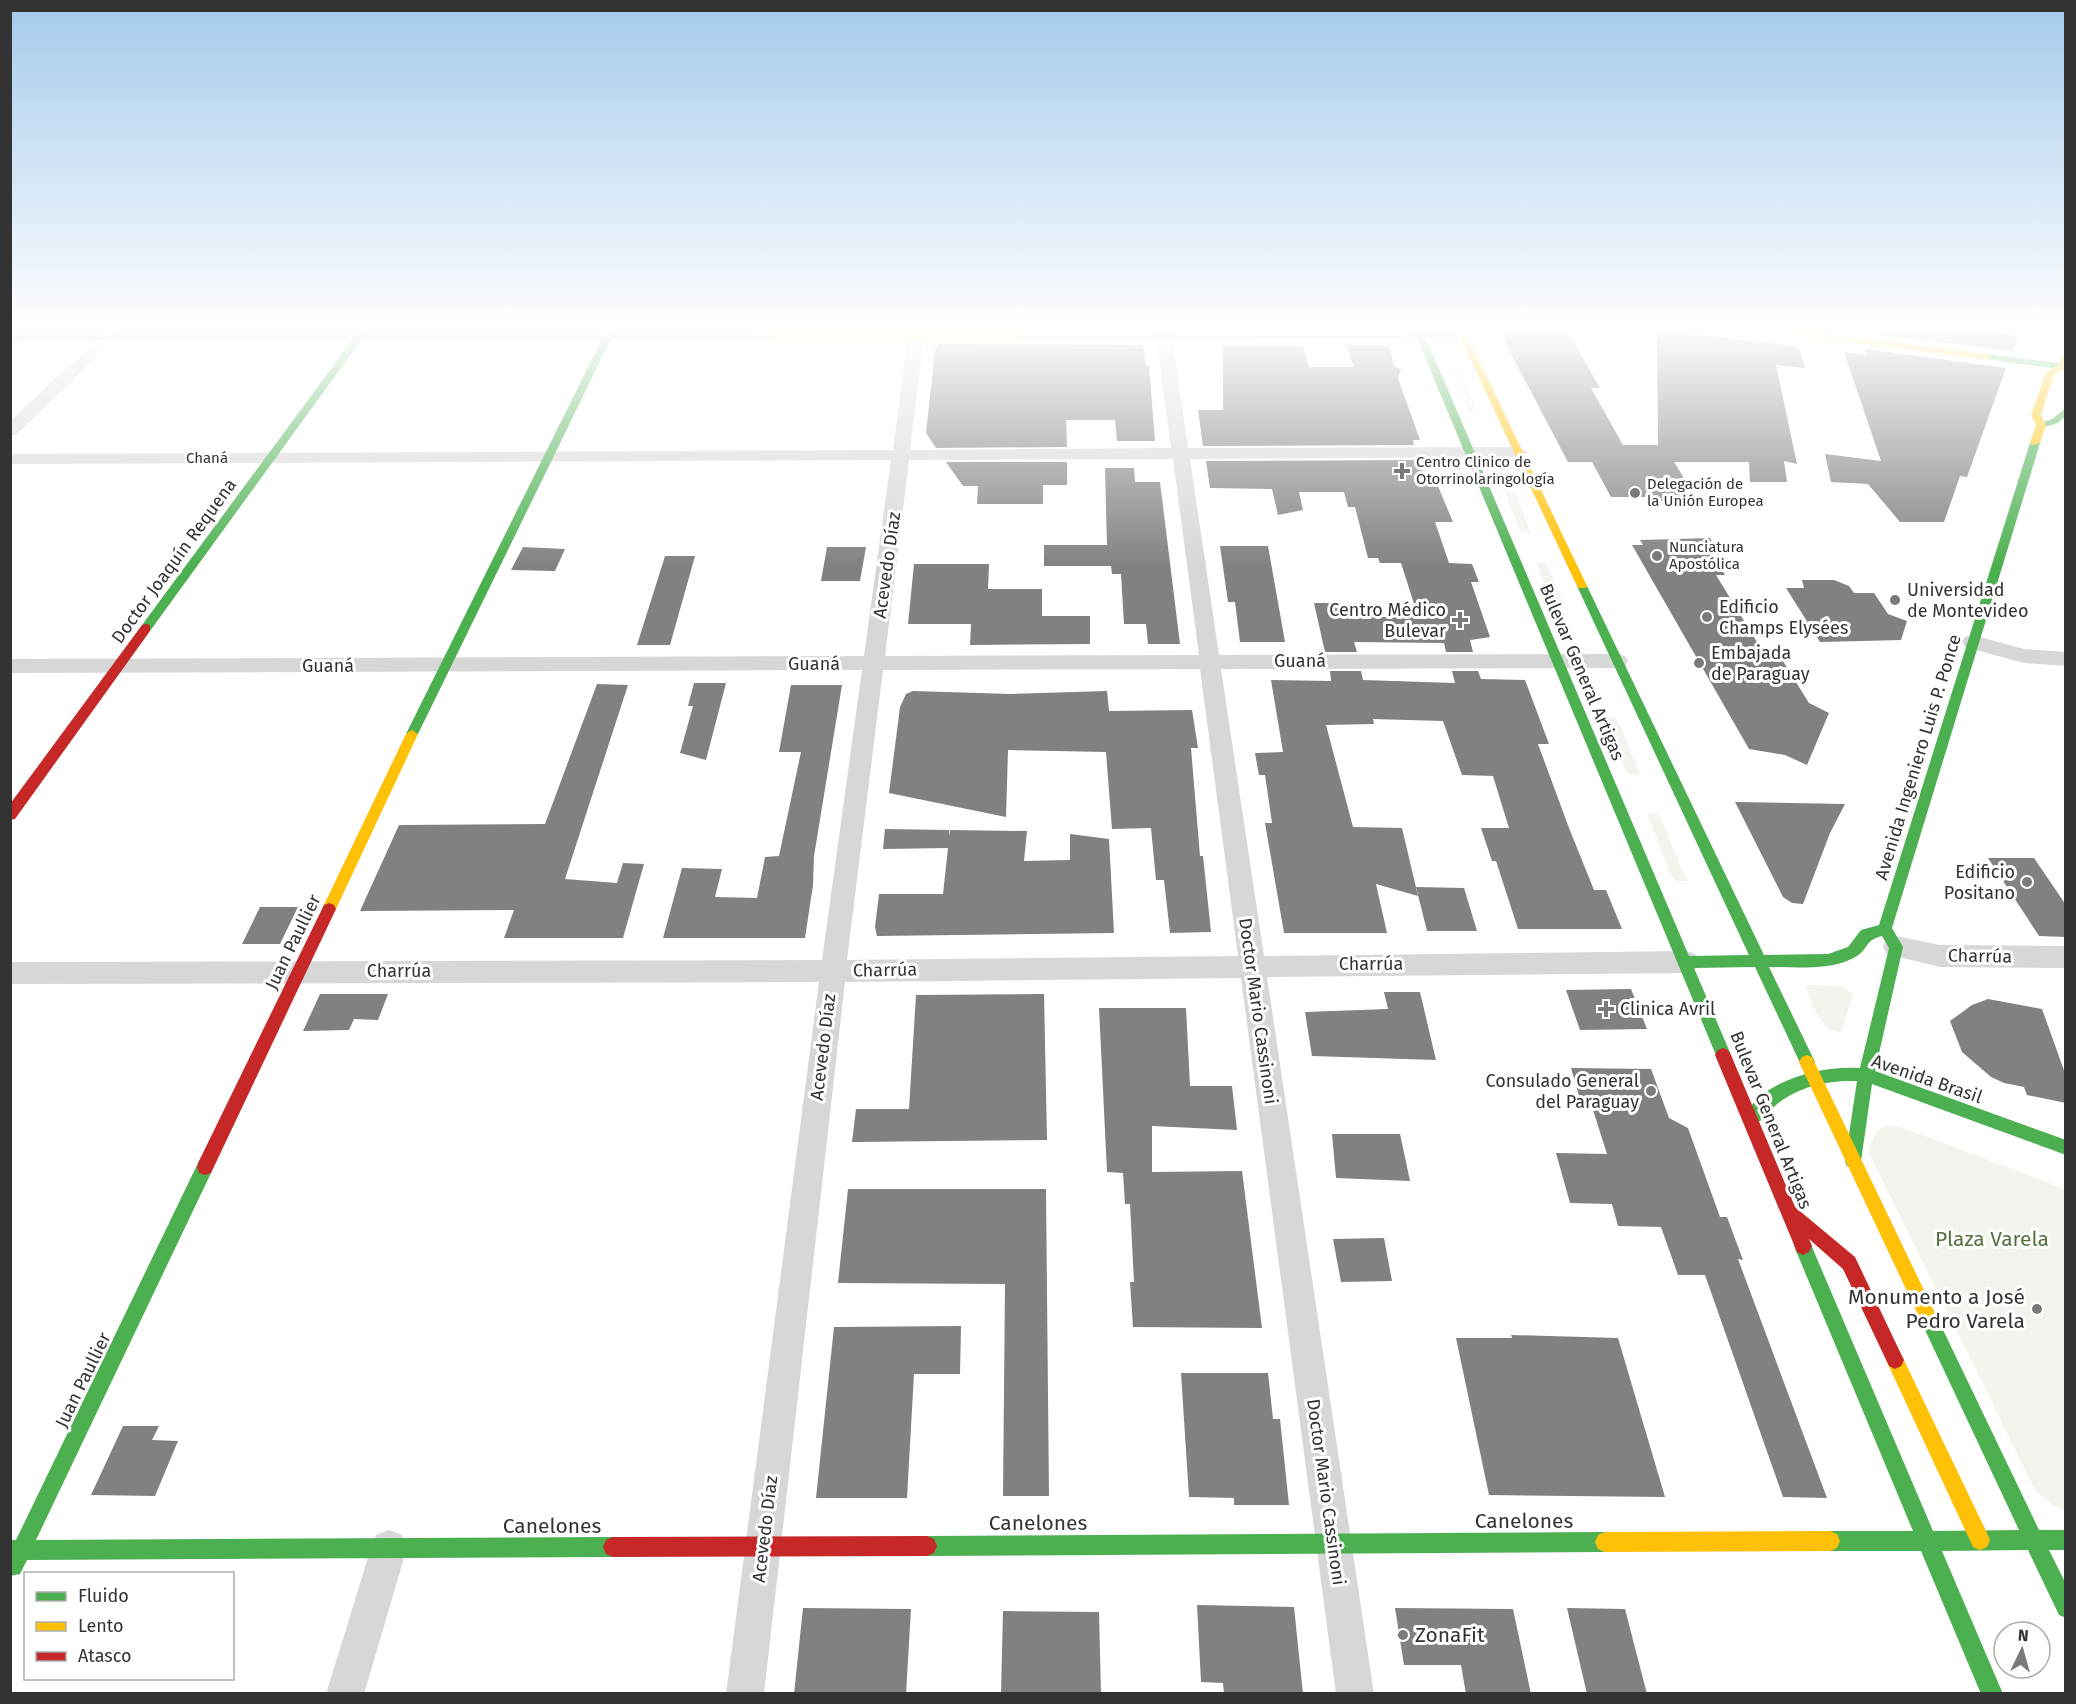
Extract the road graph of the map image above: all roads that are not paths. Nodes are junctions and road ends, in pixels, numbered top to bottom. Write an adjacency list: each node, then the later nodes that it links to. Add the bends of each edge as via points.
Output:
1 (34, 409): 11 (street)
2 (307, 409): 16 (street, Doctor Joaquín Requena)
3 (571, 409): 17 (street, Juan Paullier)
4 (907, 409): 15 (street, Acevedo Díaz)
5 (1174, 409): 13 (street, Doctor Mario Cassinoni)
6 (1451, 409): 14 (street, Bulevar General Artigas)
7 (1498, 409): 12 (street, Bulevar General Artigas)
8 (2038, 409): 10 (street, Avenida Ingeniero Luis P. Ponce, via 2036,415)
9 (2066, 411): 10 (street, via 2055,421)
10 (2041, 425): 19 (street, Avenida Ingeniero Luis P. Ponce)
11 (10, 431)
12 (1519, 452): 14 (street, Chaná); 23 (street, Bulevar General Artigas)
13 (1180, 453): 14 (street, Chaná); 15 (street, Chaná); 21 (street, Doctor Mario Cassinoni)
14 (1470, 453): 22 (street, Bulevar General Artigas)
15 (902, 455): 17 (street, Chaná); 24 (street, Acevedo Díaz)
16 (272, 457): 17 (street, Chaná); 18 (street, Chaná); 26 (street, Doctor Joaquín Requena)
17 (547, 457): 27 (street, Juan Paullier)
18 (10, 459)
19 (1972, 642): 20 (street, via 2024,656); 29 (street, Avenida Ingeniero Luis P. Ponce)
20 (2066, 659)
21 (1209, 661): 22 (street, Guaná); 24 (street, Guaná); 33 (street, Doctor Mario Cassinoni)
22 (1558, 661): 23 (street, Guaná); 31 (street, Bulevar General Artigas)
23 (1618, 661): 32 (street, Bulevar General Artigas)
24 (874, 664): 27 (street, Guaná); 35 (street, Acevedo Díaz)
25 (10, 666): 26 (street, Guaná)
26 (120, 666): 27 (street, Guaná); 28 (street, Doctor Joaquín Requena)
27 (445, 666): 34 (street, Juan Paullier)
28 (10, 815)
29 (1890, 938): 30 (street, Charrúa, via 1940,956); 32 (street, via 1866,934 1853,951 1842,957); 37 (street, Avenida Ingeniero Luis P. Ponce)
30 (2066, 957)
31 (1686, 962): 32 (street, Charrúa); 33 (street, Charrúa); 39 (street, Bulevar General Artigas)
32 (1759, 963): 38 (street, Bulevar General Artigas)
33 (1251, 965): 35 (street, Charrúa); 47 (street, Doctor Mario Cassinoni)
34 (299, 971): 35 (street, Charrúa); 36 (street, Charrúa); 50 (street, Juan Paullier)
35 (833, 971): 48 (street, Acevedo Díaz)
36 (10, 973)
37 (1866, 1075): 38 (street, Avenida Brasil, via 1833,1073); 40 (street, Avenida Brasil); 41 (street, Avenida Ingeniero Luis P. Ponce)
38 (1813, 1077): 39 (street, Avenida Brasil, via 1776,1093); 41 (street, Bulevar General Artigas)
39 (1751, 1119): 42 (street, Bulevar General Artigas)
40 (2066, 1148)
41 (1853, 1161): 44 (street, Bulevar General Artigas)
42 (1787, 1209): 43 (street, via 1849,1263); 46 (street, Bulevar General Artigas)
43 (1980, 1540): 44 (street, Canelones); 46 (street, Canelones)
44 (2033, 1540): 45 (street, Canelones); 52 (street, Bulevar General Artigas)
45 (2066, 1540)
46 (1927, 1541): 47 (street, Canelones); 56 (street, Bulevar General Artigas)
47 (1334, 1543): 48 (street, Canelones); 55 (street, Doctor Mario Cassinoni)
48 (763, 1545): 49 (street, Canelones); 54 (street, Acevedo Díaz)
49 (389, 1548): 50 (street, Canelones); 53 (street)
50 (16, 1550): 51 (street, Juan Paullier)
51 (10, 1571)
52 (2066, 1608)
53 (345, 1694)
54 (745, 1694)
55 (1355, 1694)
56 (1992, 1694)

